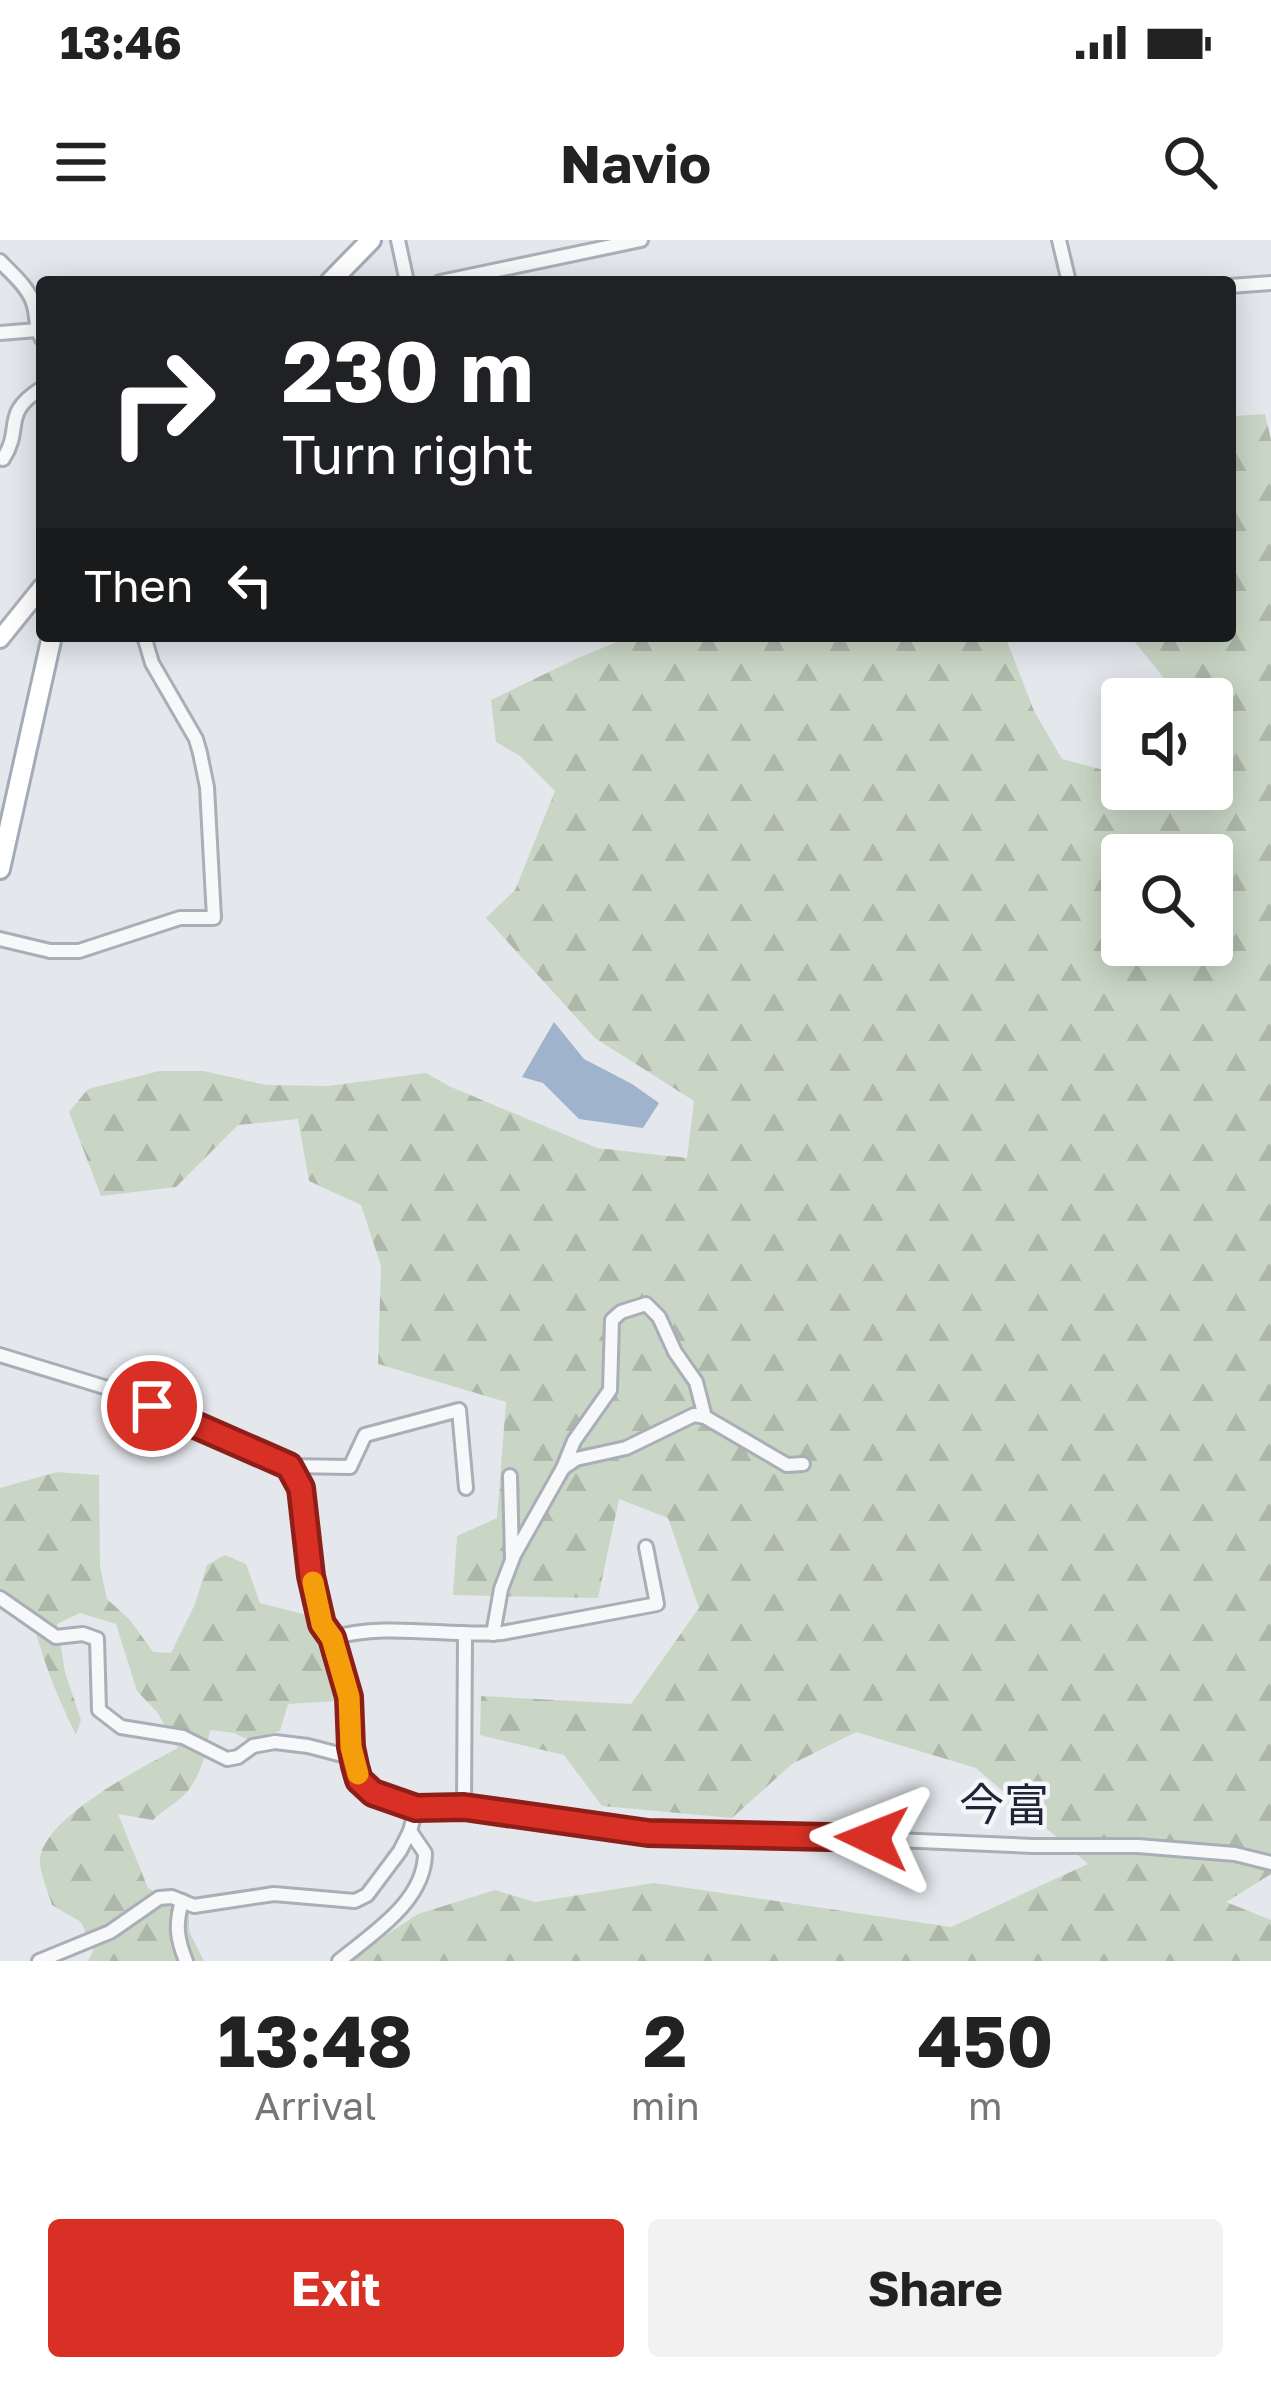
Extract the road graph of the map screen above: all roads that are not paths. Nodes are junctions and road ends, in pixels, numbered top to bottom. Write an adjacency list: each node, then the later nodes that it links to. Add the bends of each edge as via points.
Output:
1 (370, 240): 6 (main road)
2 (398, 240): 7 (street)
3 (641, 240): 8 (street)
4 (1059, 240): 9 (street)
5 (0, 261): 12 (street)
6 (336, 276)
7 (406, 276)
8 (469, 276)
9 (1068, 276)
10 (1271, 283): 11 (street)
11 (1236, 286)
12 (36, 313)
13 (0, 333): 14 (street)
14 (36, 335)
15 (36, 391): 16 (street, via 17,399 9,414)
16 (3, 459)
17 (36, 594): 18 (main road)
18 (0, 639)
19 (51, 642): 21 (main road)
20 (145, 642): 22 (street, via 200,753 214,918 181,918 79,951)
21 (0, 869)
22 (0, 939)
23 (0, 1355): 26 (street, via 114,1390)
24 (705, 1417): 25 (street, via 787,1465); 27 (street); 27 (street, via 696,1382 659,1317 646,1304 635,1306 612,1320 610,1390)
25 (803, 1464)
26 (289, 1466): 29 (street, via 350,1467 365,1435 459,1410); 35 (street, via 301,1488 322,1624)
27 (563, 1468): 31 (street)
28 (510, 1477): 31 (street)
29 (466, 1488)
30 (646, 1547): 33 (street, via 657,1604)
31 (512, 1560): 33 (street)
32 (0, 1598): 36 (street, via 56,1637 97,1639 99,1709 121,1727 184,1737 227,1759 275,1742)
33 (493, 1634): 34 (street)
34 (465, 1635): 35 (street); 37 (street)
35 (332, 1638): 36 (street, via 349,1697)
36 (354, 1758): 38 (street, via 359,1780 373,1793)
37 (464, 1807): 38 (street); 40 (street, via 648,1833 1138,1846)
38 (416, 1808): 39 (street)
39 (410, 1831): 41 (street, via 380,1881 355,1901 274,1894); 44 (street, via 425,1853 422,1880)
40 (1271, 1863)
41 (182, 1901): 42 (street, via 158,1898 110,1932); 43 (street, via 176,1927)
42 (39, 1961)
43 (186, 1961)
44 (339, 1961)

